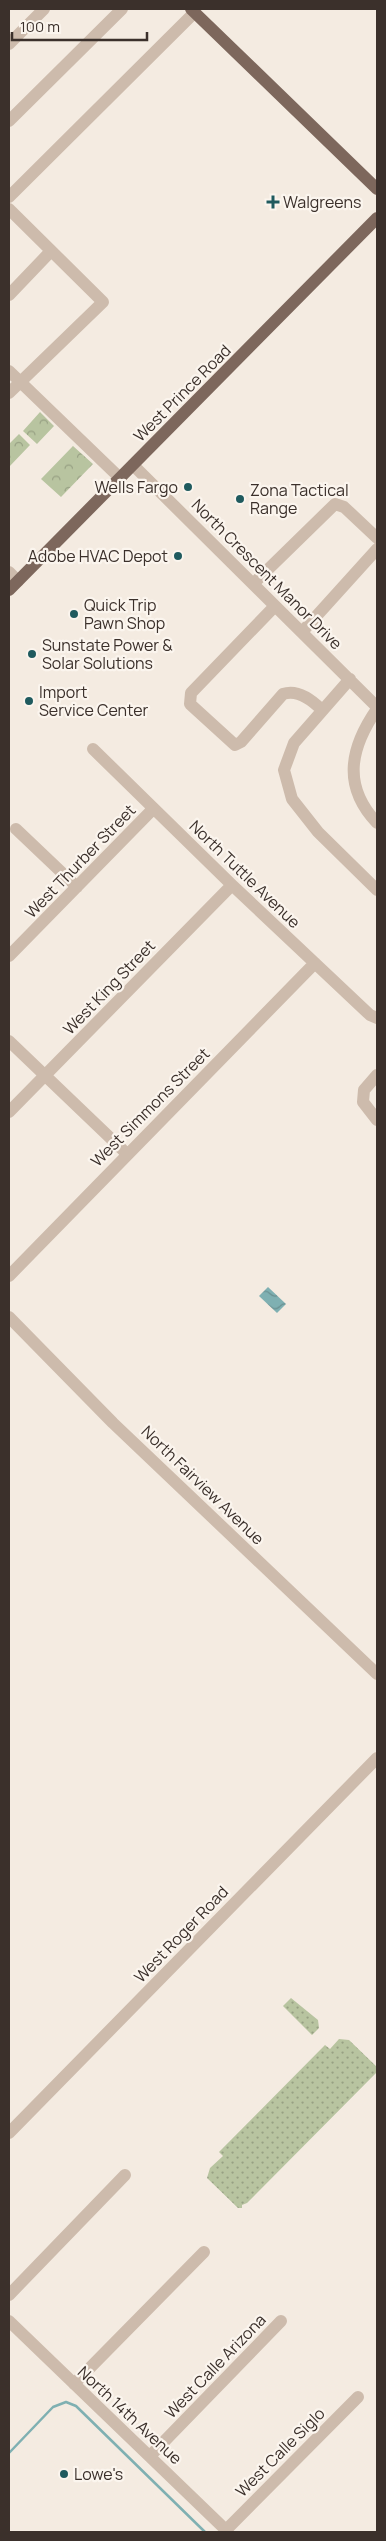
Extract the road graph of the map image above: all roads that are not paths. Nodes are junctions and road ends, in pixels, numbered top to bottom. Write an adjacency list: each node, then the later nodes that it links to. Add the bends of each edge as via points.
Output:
1 (44, 9): 4 (street)
2 (122, 9): 5 (street)
3 (193, 10): 6 (main road); 7 (street)
4 (9, 44)
5 (9, 121)
6 (377, 189)
7 (9, 195)
8 (9, 210): 10 (street)
9 (377, 218): 15 (main road, West Prince Road)
10 (51, 251): 11 (street); 13 (street, via 103,302)
11 (9, 295)
12 (9, 372): 13 (street)
13 (20, 382): 14 (street); 16 (street)
14 (9, 393)
15 (133, 465): 16 (main road, West Prince Road); 20 (street, North Crescent Manor Drive)
16 (120, 478): 19 (main road, West Prince Road)
17 (377, 538): 20 (street, via 344,507 335,504)
18 (377, 550): 23 (street)
19 (14, 576): 21 (main road, West Prince Road)
20 (254, 584): 22 (street, North Crescent Manor Drive)
21 (9, 590)
22 (275, 606): 23 (street, North Crescent Manor Drive); 26 (street, via 191,693 190,704 234,745 241,742 283,694 298,693)
23 (302, 632): 24 (street, North Crescent Manor Drive)
24 (350, 679): 25 (street, North Crescent Manor Drive); 26 (street)
25 (377, 708): 29 (street, via 363,729 354,753 358,795)
26 (322, 710): 33 (street, via 294,743 284,770 292,799 318,832)
27 (93, 749): 28 (street, North Tuttle Avenue)
28 (153, 809): 31 (street, North Tuttle Avenue); 32 (street, West Thurber Street)
29 (377, 823)
30 (16, 828): 32 (street)
31 (232, 885): 35 (street, North Tuttle Avenue); 39 (street, West King Street)
32 (77, 887): 34 (street, West Thurber Street)
33 (377, 890)
34 (9, 956)
35 (315, 963): 36 (street, North Tuttle Avenue); 42 (street, West Simmons Street)
36 (377, 1018)
37 (9, 1041): 39 (street)
38 (377, 1075): 41 (street, via 359,1099)
39 (45, 1076): 40 (street, West King Street); 42 (street)
40 (9, 1112)
41 (377, 1120)
42 (126, 1154): 43 (street, West Simmons Street)
43 (9, 1276)
44 (9, 1317): 45 (street, North Fairview Avenue, via 106,1416)
45 (377, 1674)
46 (377, 1758): 47 (street, West Roger Road)
47 (9, 2134)
48 (125, 2176): 50 (street)
49 (204, 2252): 53 (street)
50 (9, 2295)
51 (9, 2321): 53 (street, North 14th Avenue)
52 (281, 2321): 55 (street, West Calle Arizona)
53 (74, 2384): 55 (street, North 14th Avenue)
54 (358, 2397): 56 (street, West Calle Siglo)
55 (150, 2456): 56 (street, North 14th Avenue)
56 (227, 2531)

